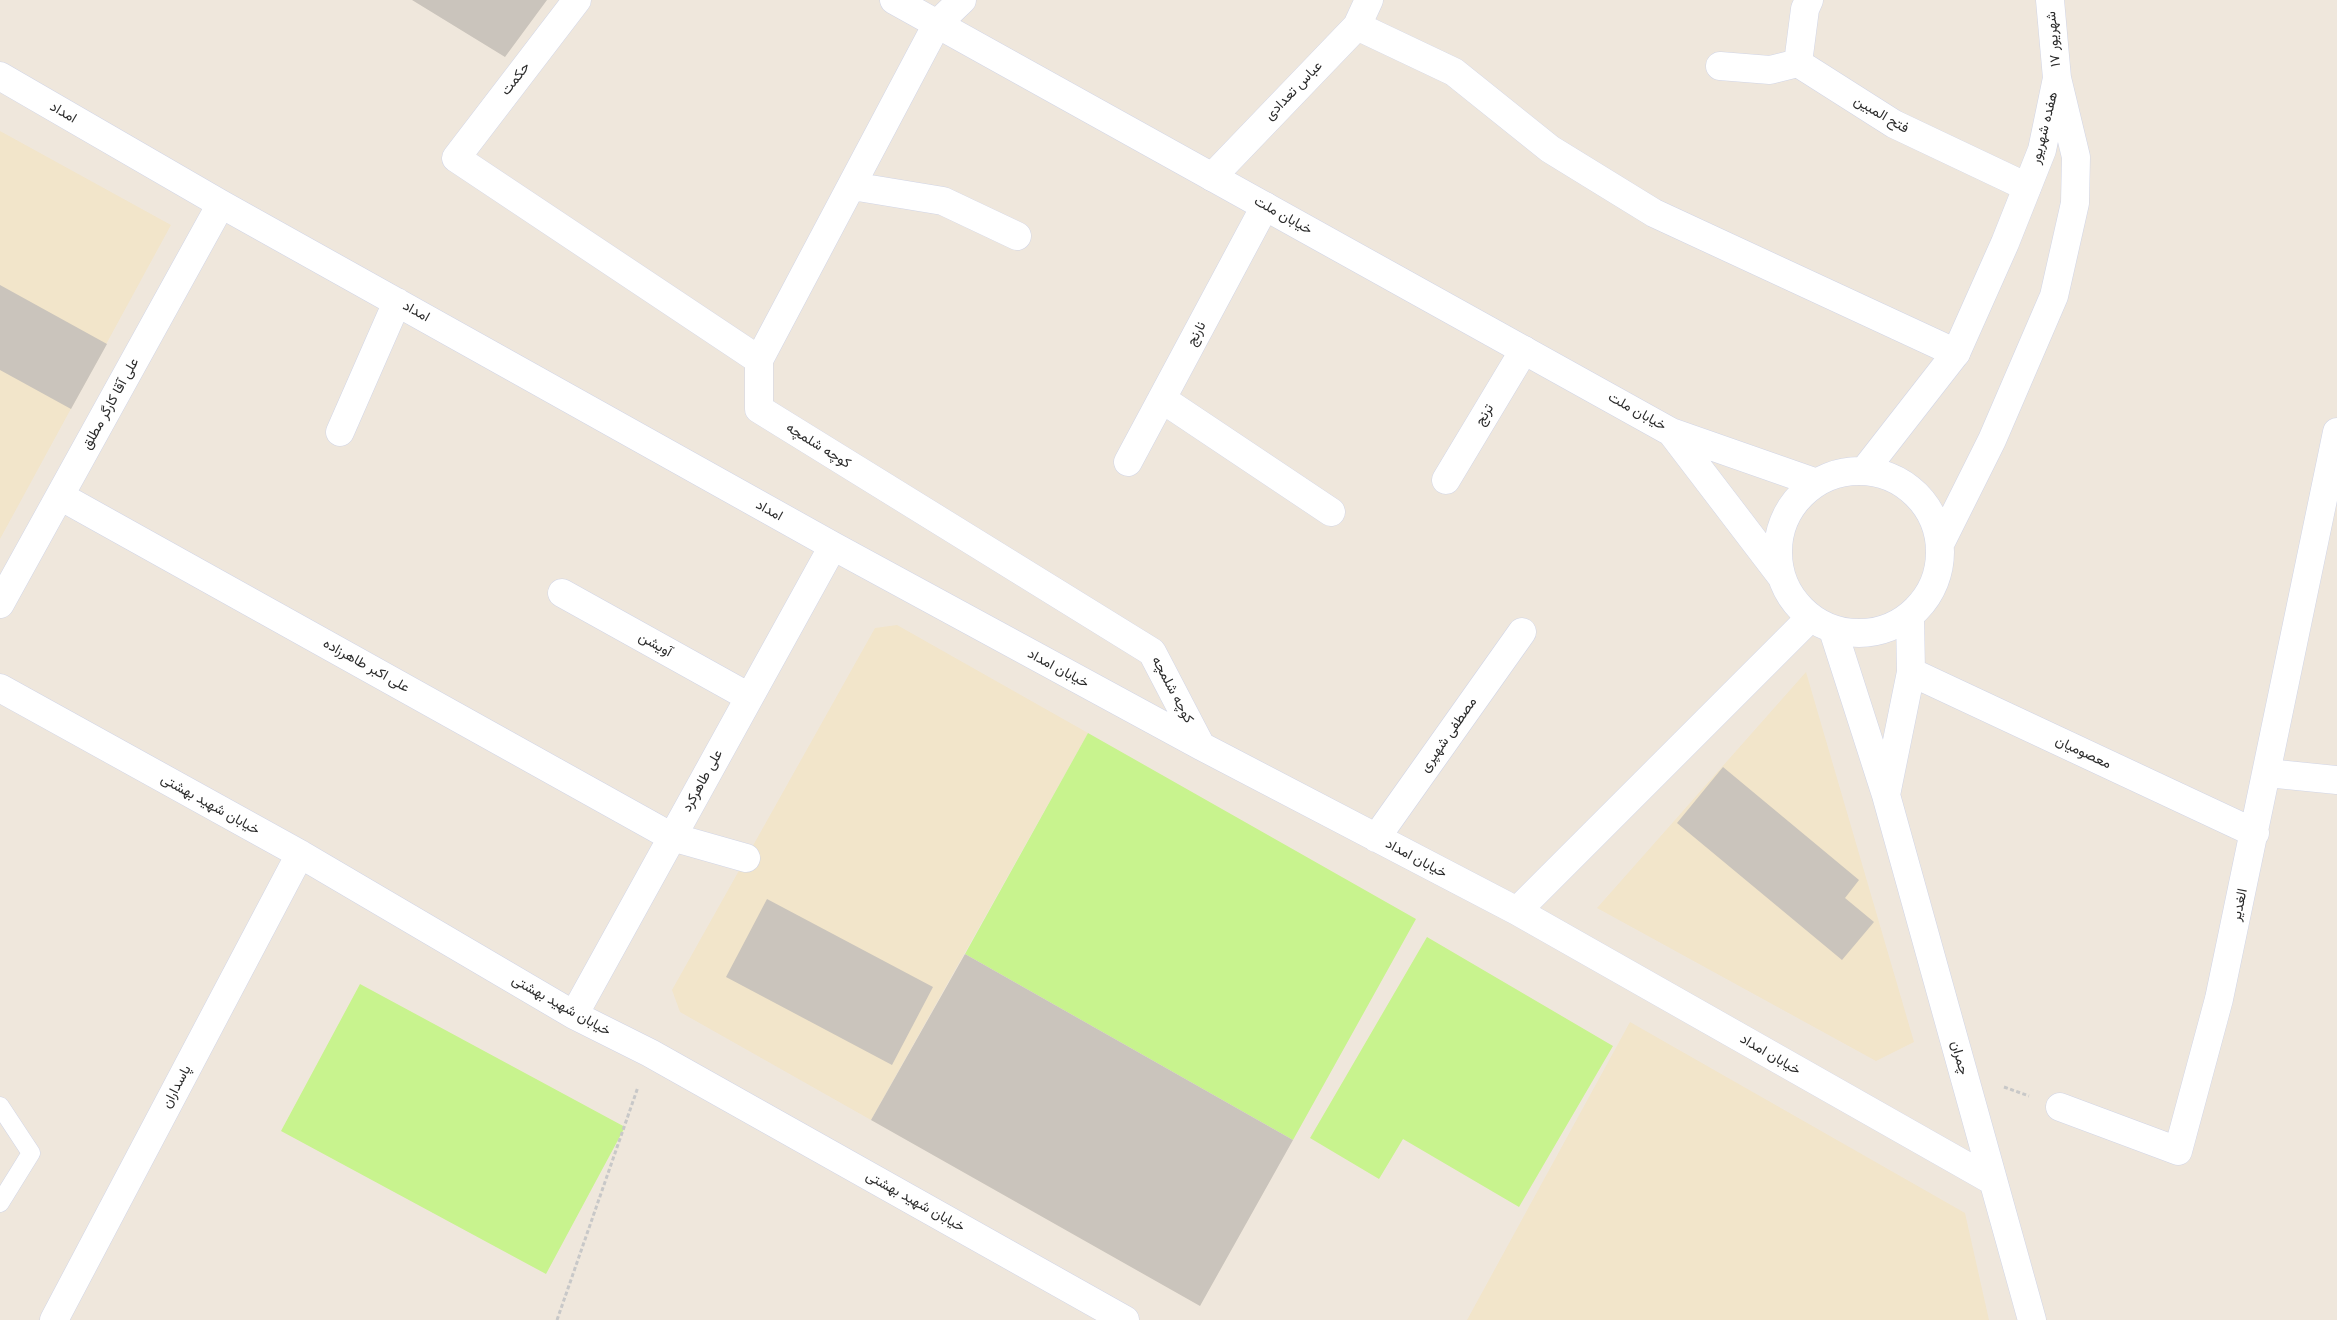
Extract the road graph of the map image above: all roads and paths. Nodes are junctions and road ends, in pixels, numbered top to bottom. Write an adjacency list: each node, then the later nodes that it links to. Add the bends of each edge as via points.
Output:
1 (577, 0): 22 (street, حکمت, via 456,158)
2 (894, 0): 7 (street, خیابان ملت)
3 (962, 0): 7 (street, کوچه شلمچه)
4 (1369, 0): 8 (street, عباس تعدادی)
5 (1809, 0): 9 (street)
6 (2050, 0): 12 (street, ۱۷ شهریور)
7 (937, 24): 13 (street, خیابان ملت); 14 (street, کوچه شلمچه)
8 (1357, 26): 13 (street, عباس تعدادی); 21 (street, via 1454,72 1550,149 1654,213)
9 (1798, 64): 10 (street, via 1770,70); 15 (street, فتح المبین, via 1894,124)
10 (1720, 66)
11 (0, 76): 16 (street, امداد)
12 (2057, 78): 15 (street, هفده شهریور, via 2042,150); 33 (street, هفده شهریور, via 2076,157 2075,203 2054,296 1992,440)
13 (1212, 177): 17 (street, خیابان ملت)
14 (852, 186): 18 (street, via 943,201); 22 (street, کوچه شلمچه)
15 (2027, 187): 21 (street, هفده شهریور)
16 (221, 204): 19 (street, امداد); 31 (street, علی آقا کارگر مطلق)
17 (1266, 206): 20 (street, خیابان ملت); 23 (street, نارنج)
18 (1017, 236)
19 (398, 302): 24 (street); 34 (street, امداد)
20 (1524, 350): 25 (street, خیابان ملت); 29 (street, ترنج)
21 (1956, 353): 28 (street, هفده شهریور)
22 (759, 360): 44 (street, کوچه شلمچه, via 759,409 1152,652)
23 (1162, 399): 27 (street, نارنج); 32 (street)
24 (340, 432)
25 (1672, 432): 30 (street); 35 (street)
26 (2337, 432): 45 (street, الغدیر)
27 (1128, 462)
28 (1864, 471): 30 (street, via 1836,474); 33 (street, via 1891,478 1914,493 1931,515)
29 (1446, 480)
30 (1814, 482): 35 (street, via 1795,503 1783,525 1778,551)
31 (60, 496): 37 (street, علی آقا کارگر مطلق); 49 (street, علی اکبر طاهرزاده)
32 (1331, 512)
33 (1942, 540): 38 (street, via 1938,569 1928,595)
34 (832, 546): 43 (street, علی طاهرکرد); 44 (street, خیابان امداد)
35 (1782, 576): 39 (street, via 1792,599)
36 (562, 593): 43 (street, آویشن)
37 (0, 604)
38 (1910, 616): 39 (street, via 1886,629 1858,634); 41 (street)
39 (1822, 624): 47 (street, چمران); 53 (street)
40 (1522, 632): 50 (street, مصطفی شهپری)
41 (1911, 672): 47 (street); 48 (street, معصومیان)
42 (0, 688): 51 (street, خیابان شهید بهشتی)
43 (749, 698): 49 (street, علی طاهرکرد)
44 (1201, 746): 50 (street, خیابان امداد)
45 (2267, 773): 46 (street); 48 (street, الغدیر)
46 (2337, 780)
47 (1886, 795): 56 (street, چمران)
48 (2255, 833): 58 (street, الغدیر, via 2219,999 2178,1151)
49 (672, 837): 52 (street, علی اکبر طاهرزاده); 54 (street, علی طاهرکرد)
50 (1376, 838): 53 (street, خیابان امداد)
51 (300, 854): 54 (street, خیابان شهید بهشتی); 61 (street, پاسداران)
52 (746, 858)
53 (1517, 911): 59 (street, خیابان امداد)
54 (574, 1015): 55 (street, خیابان شهید بهشتی)
55 (650, 1053): 62 (path); 63 (street, خیابان شهید بهشتی)
56 (1963, 1072): 58 (path); 59 (street, چمران)
57 (0, 1106): 60 (lane, via 32,1153)
58 (2060, 1108)
59 (1993, 1181): 64 (street, چمران)
60 (0, 1203)
61 (54, 1320)
62 (557, 1320)
63 (1125, 1320)
64 (2032, 1320)

